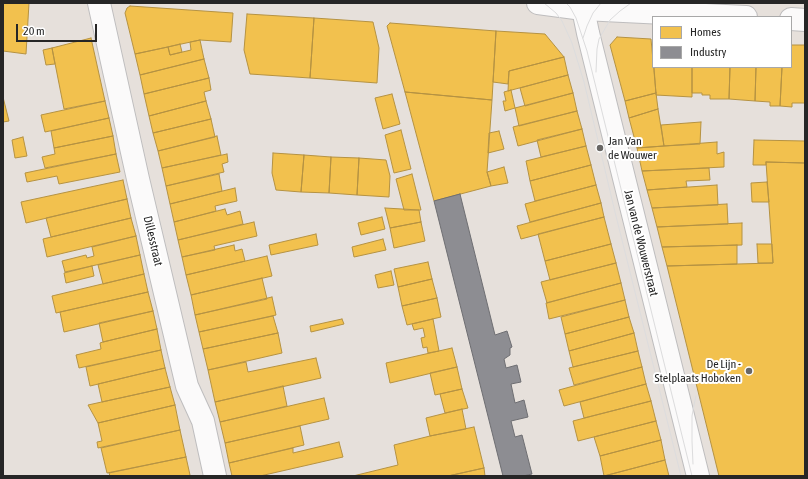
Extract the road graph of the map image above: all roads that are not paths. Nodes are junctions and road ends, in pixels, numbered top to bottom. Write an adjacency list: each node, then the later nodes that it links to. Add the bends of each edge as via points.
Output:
1 (99, 3): 7 (street, Dillesstraat, via 185,378 203,421)
2 (538, 3): 3 (street)
3 (586, 6): 4 (street); 8 (street, Jan van de Wouwerstraat)
4 (731, 16)
5 (792, 19): 6 (street)
6 (805, 20)
7 (215, 476)
8 (698, 476)

